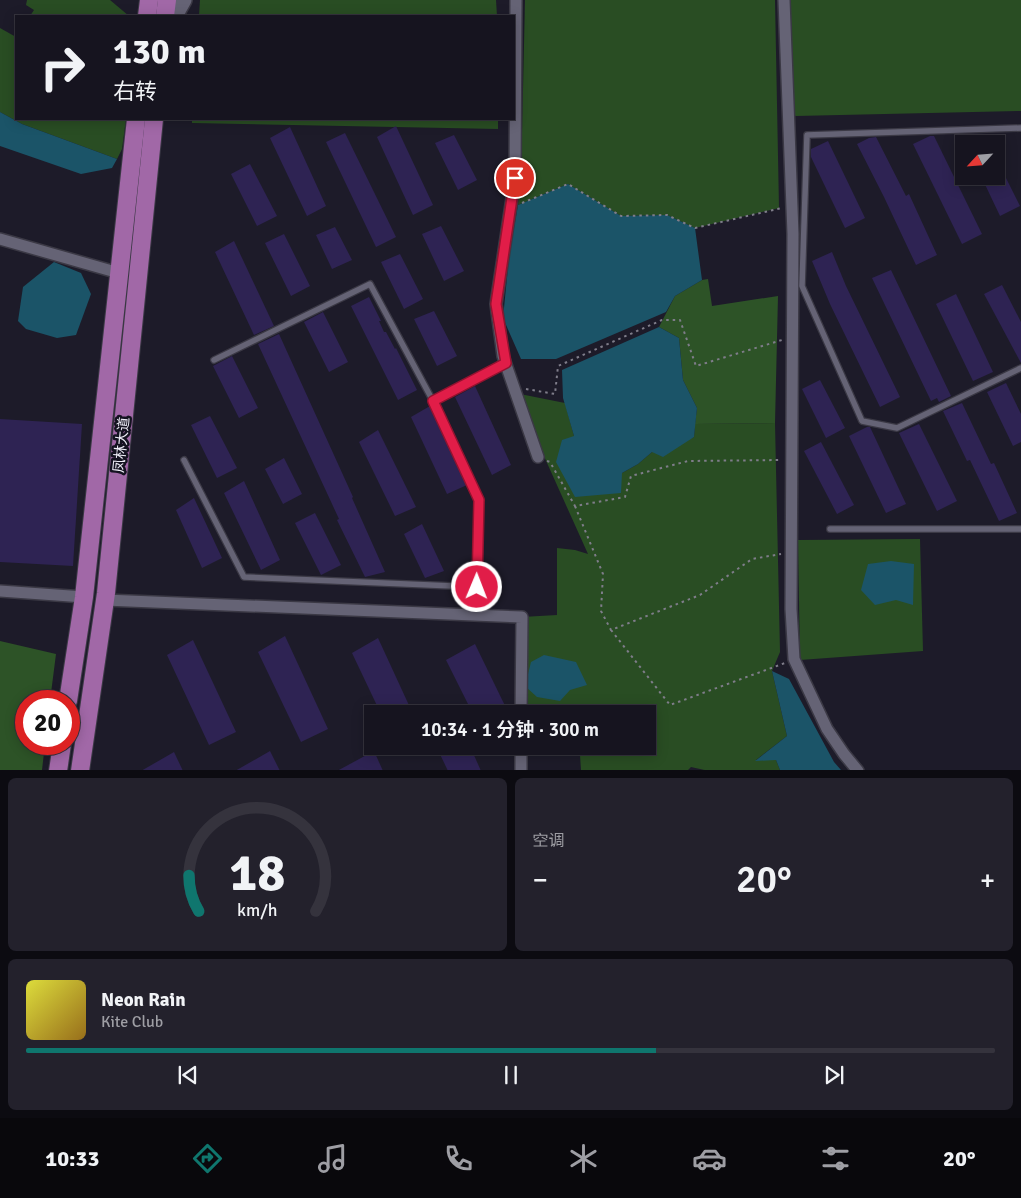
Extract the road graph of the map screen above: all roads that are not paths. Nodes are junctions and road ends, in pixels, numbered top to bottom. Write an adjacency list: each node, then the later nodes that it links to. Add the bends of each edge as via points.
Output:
1 (149, 0): 6 (main road)
2 (167, 0): 7 (main road)
3 (184, 0): 8 (main road)
4 (516, 0): 16 (street, via 515,178 496,304)
5 (784, 0): 13 (street, via 792,206)
6 (147, 15)
7 (165, 15)
8 (176, 15)
9 (136, 120): 14 (main road, 凤林大道)
10 (154, 120): 25 (main road, 凤林大道)
11 (1021, 128): 13 (lane, via 806,135)
12 (0, 239): 14 (street)
13 (798, 255): 17 (lane, via 802,286 862,421 897,428); 33 (street, via 792,337 791,609 794,659 827,729)
14 (119, 273): 24 (main road, 凤林大道)
15 (214, 360): 18 (lane, via 370,284)
16 (506, 363): 18 (lane); 19 (street)
17 (1021, 368)
18 (433, 401): 20 (lane, via 479,500 477,587 244,577)
19 (538, 457)
20 (184, 460)
21 (830, 529): 22 (lane)
22 (1021, 529)
23 (0, 591): 24 (street)
24 (84, 597): 26 (main road, 凤林大道)
25 (105, 600): 27 (street, via 522,617); 31 (main road, 凤林大道)
26 (70, 690)
27 (522, 705)
28 (60, 755): 30 (main road)
29 (521, 755): 32 (street)
30 (58, 770)
31 (80, 770)
32 (521, 770)
33 (858, 770)

